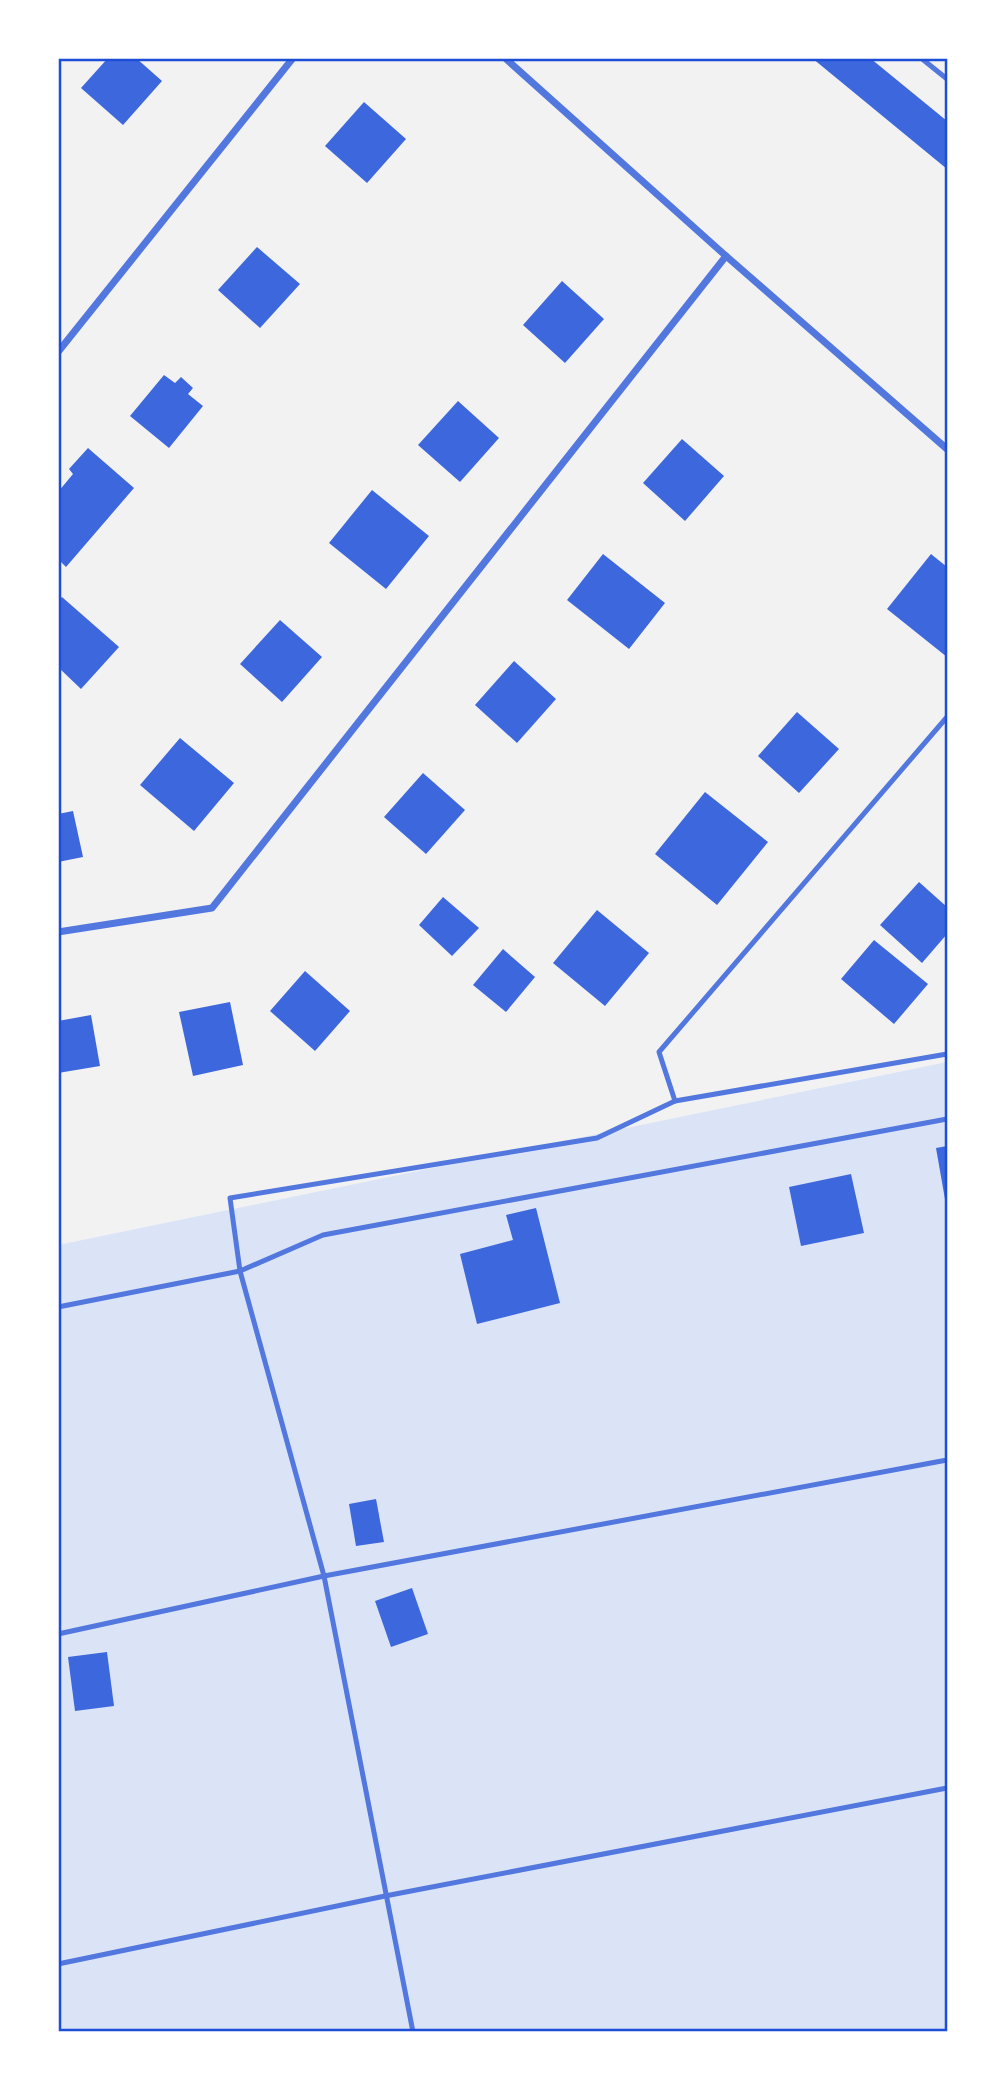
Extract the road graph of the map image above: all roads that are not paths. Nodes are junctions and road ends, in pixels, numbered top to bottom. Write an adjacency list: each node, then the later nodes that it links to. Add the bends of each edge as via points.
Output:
1 (293, 58): 6 (street)
2 (505, 58): 5 (street)
3 (921, 58): 4 (lane)
4 (947, 79)
5 (726, 256): 7 (street); 9 (street, via 212,908)
6 (58, 352)
7 (947, 449)
8 (947, 717): 11 (lane, via 659,1052)
9 (58, 932)
10 (947, 1054): 11 (lane)
11 (676, 1101): 13 (lane, via 597,1138 230,1198)
12 (947, 1119): 13 (lane, via 323,1235)
13 (240, 1271): 14 (lane); 16 (lane)
14 (58, 1307)
15 (947, 1460): 16 (lane)
16 (324, 1576): 17 (lane); 19 (lane)
17 (58, 1634)
18 (947, 1788): 19 (lane)
19 (385, 1896): 20 (lane); 21 (lane)
20 (58, 1964)
21 (413, 2032)

